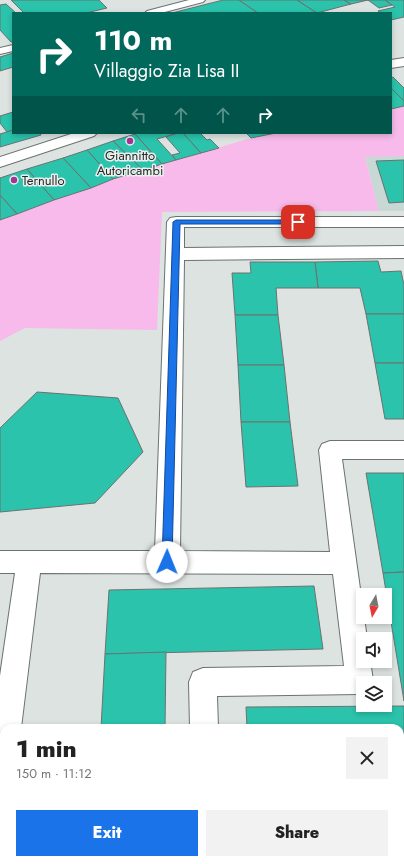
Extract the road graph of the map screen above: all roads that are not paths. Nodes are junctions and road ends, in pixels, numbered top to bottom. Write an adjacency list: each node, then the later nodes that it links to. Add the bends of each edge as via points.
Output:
1 (200, 0): 2 (lane)
2 (154, 12)
3 (12, 48): 4 (lane)
4 (0, 51)
5 (404, 62): 6 (street)
6 (392, 64)
7 (86, 134): 8 (street)
8 (0, 162)
9 (404, 222): 11 (street, via 176,222)
10 (404, 252): 11 (street)
11 (176, 254): 15 (street)
12 (404, 450): 16 (street, via 330,450)
13 (0, 562): 14 (street)
14 (29, 562): 15 (street); 17 (street)
15 (167, 562): 16 (street)
16 (344, 562): 18 (street, via 359,680 203,682)
17 (8, 724)
18 (204, 724)

